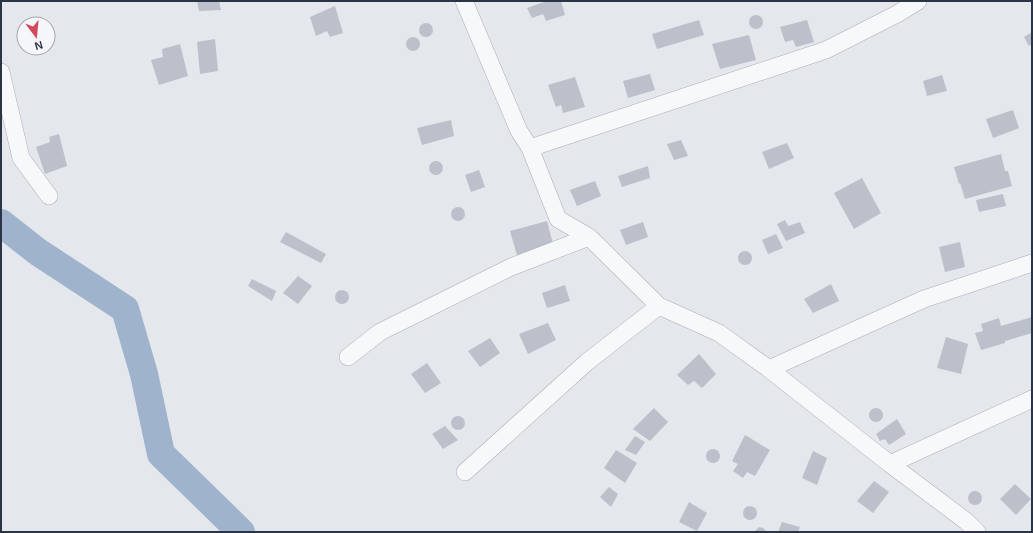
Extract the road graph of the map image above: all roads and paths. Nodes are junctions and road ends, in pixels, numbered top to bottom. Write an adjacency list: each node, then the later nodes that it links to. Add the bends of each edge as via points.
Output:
1 (464, 1): 5 (street, via 520,131)
2 (918, 1): 5 (street, via 826,50)
3 (1, 72): 4 (street)
4 (7, 129): 6 (street, via 21,158)
5 (530, 148): 7 (street, via 558,219)
6 (49, 196)
7 (589, 237): 9 (street); 10 (street, via 511,267 386,328)
8 (1032, 263): 11 (street, via 924,299)
9 (659, 306): 11 (street, via 719,334); 14 (street, via 587,362)
10 (348, 357)
11 (769, 369): 13 (street)
12 (1032, 399): 13 (street)
13 (890, 464): 15 (street)
14 (465, 472)
15 (977, 532)

